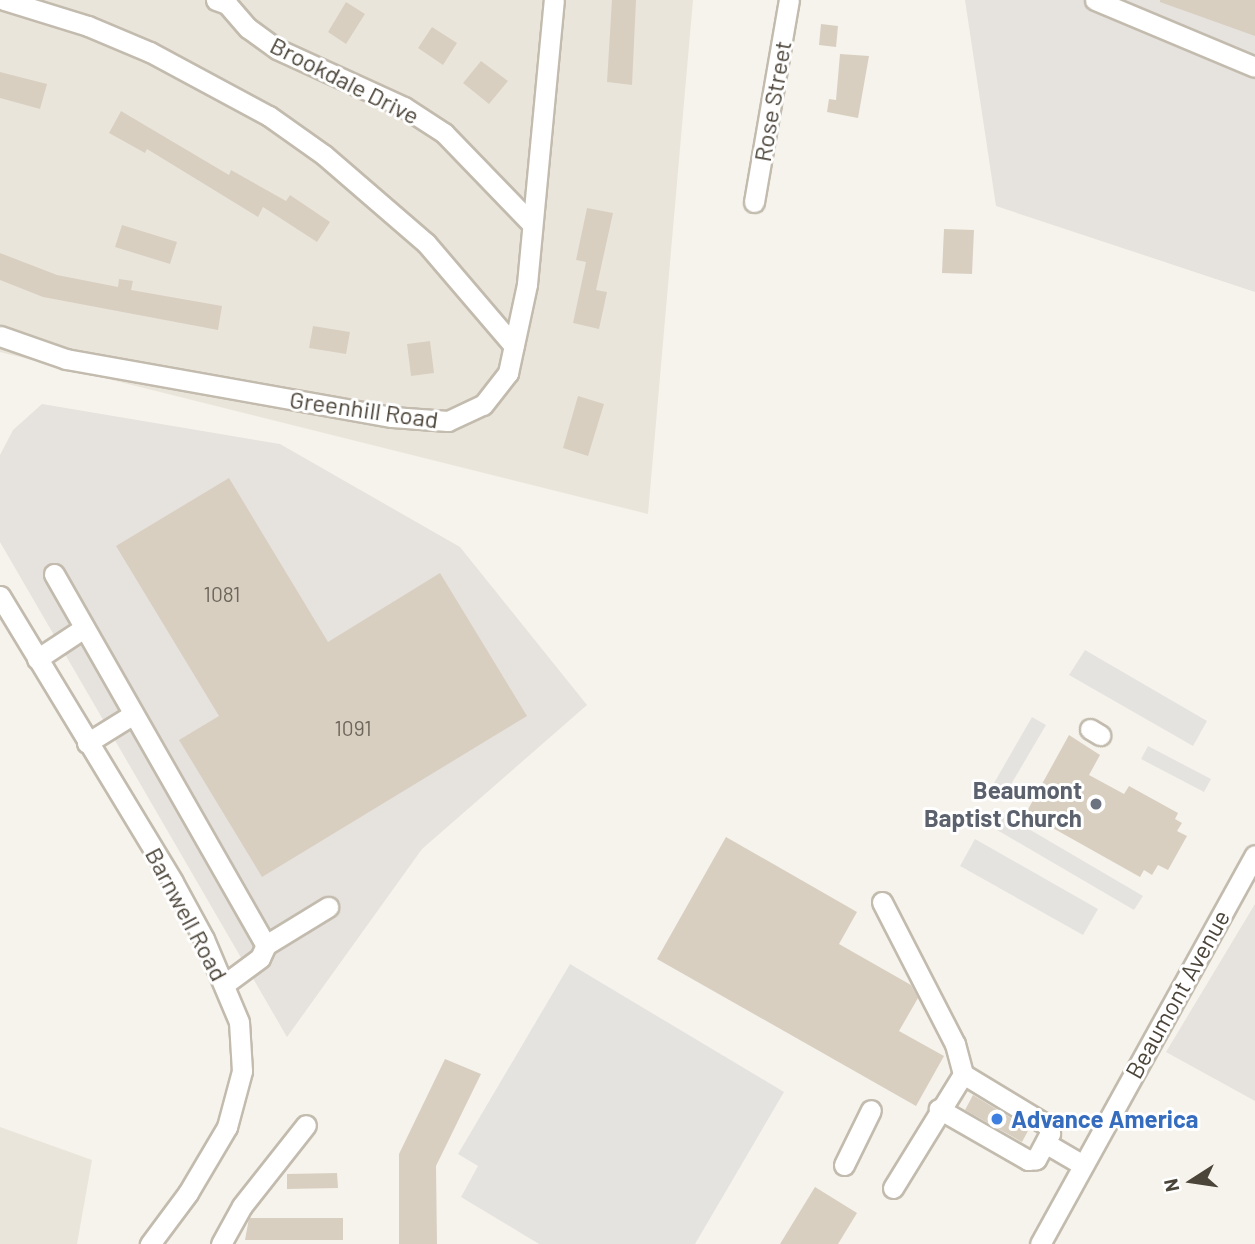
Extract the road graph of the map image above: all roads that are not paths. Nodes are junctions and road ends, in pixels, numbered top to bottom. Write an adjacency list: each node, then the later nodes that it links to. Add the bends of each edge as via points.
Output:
1 (4, 0): 10 (street, via 88,26 150,52 269,117 324,155 426,243)
2 (554, 0): 8 (street, Greenhill Road)
3 (789, 0): 7 (street, Rose Street)
4 (1095, 0): 6 (street)
5 (227, 1): 8 (street, Brookdale Drive, via 248,29 277,49 404,107 444,133)
6 (1255, 67)
7 (754, 202)
8 (531, 223): 10 (street, Greenhill Road, via 527,284)
9 (0, 336): 10 (street, Greenhill Road, via 66,359 431,422 448,421 483,405 503,383)
10 (514, 346)
11 (54, 574): 13 (street)
12 (0, 596): 14 (street, Barnwell Road)
13 (84, 628): 14 (street); 15 (street)
14 (37, 659): 16 (street, Barnwell Road)
15 (132, 715): 16 (street); 20 (street)
16 (87, 743): 21 (street, Barnwell Road, via 173,882)
17 (1255, 855): 28 (street, Beaumont Avenue)
18 (882, 902): 22 (street, via 955,1044)
19 (328, 907): 20 (street)
20 (266, 945): 21 (street, via 260,958)
21 (225, 984): 30 (street, Barnwell Road, via 242,1038 242,1071 233,1109 218,1144)
22 (963, 1074): 23 (street); 26 (street, via 1047,1125 1051,1133)
23 (939, 1109): 26 (street, via 1028,1160 1036,1159); 29 (street)
24 (871, 1110): 27 (street)
25 (306, 1125): 31 (street, via 242,1206)
26 (1047, 1144): 28 (street)
27 (845, 1165)
28 (1083, 1166): 32 (street, Beaumont Avenue)
29 (893, 1188)
30 (150, 1244)
31 (221, 1244)
32 (1040, 1244)

